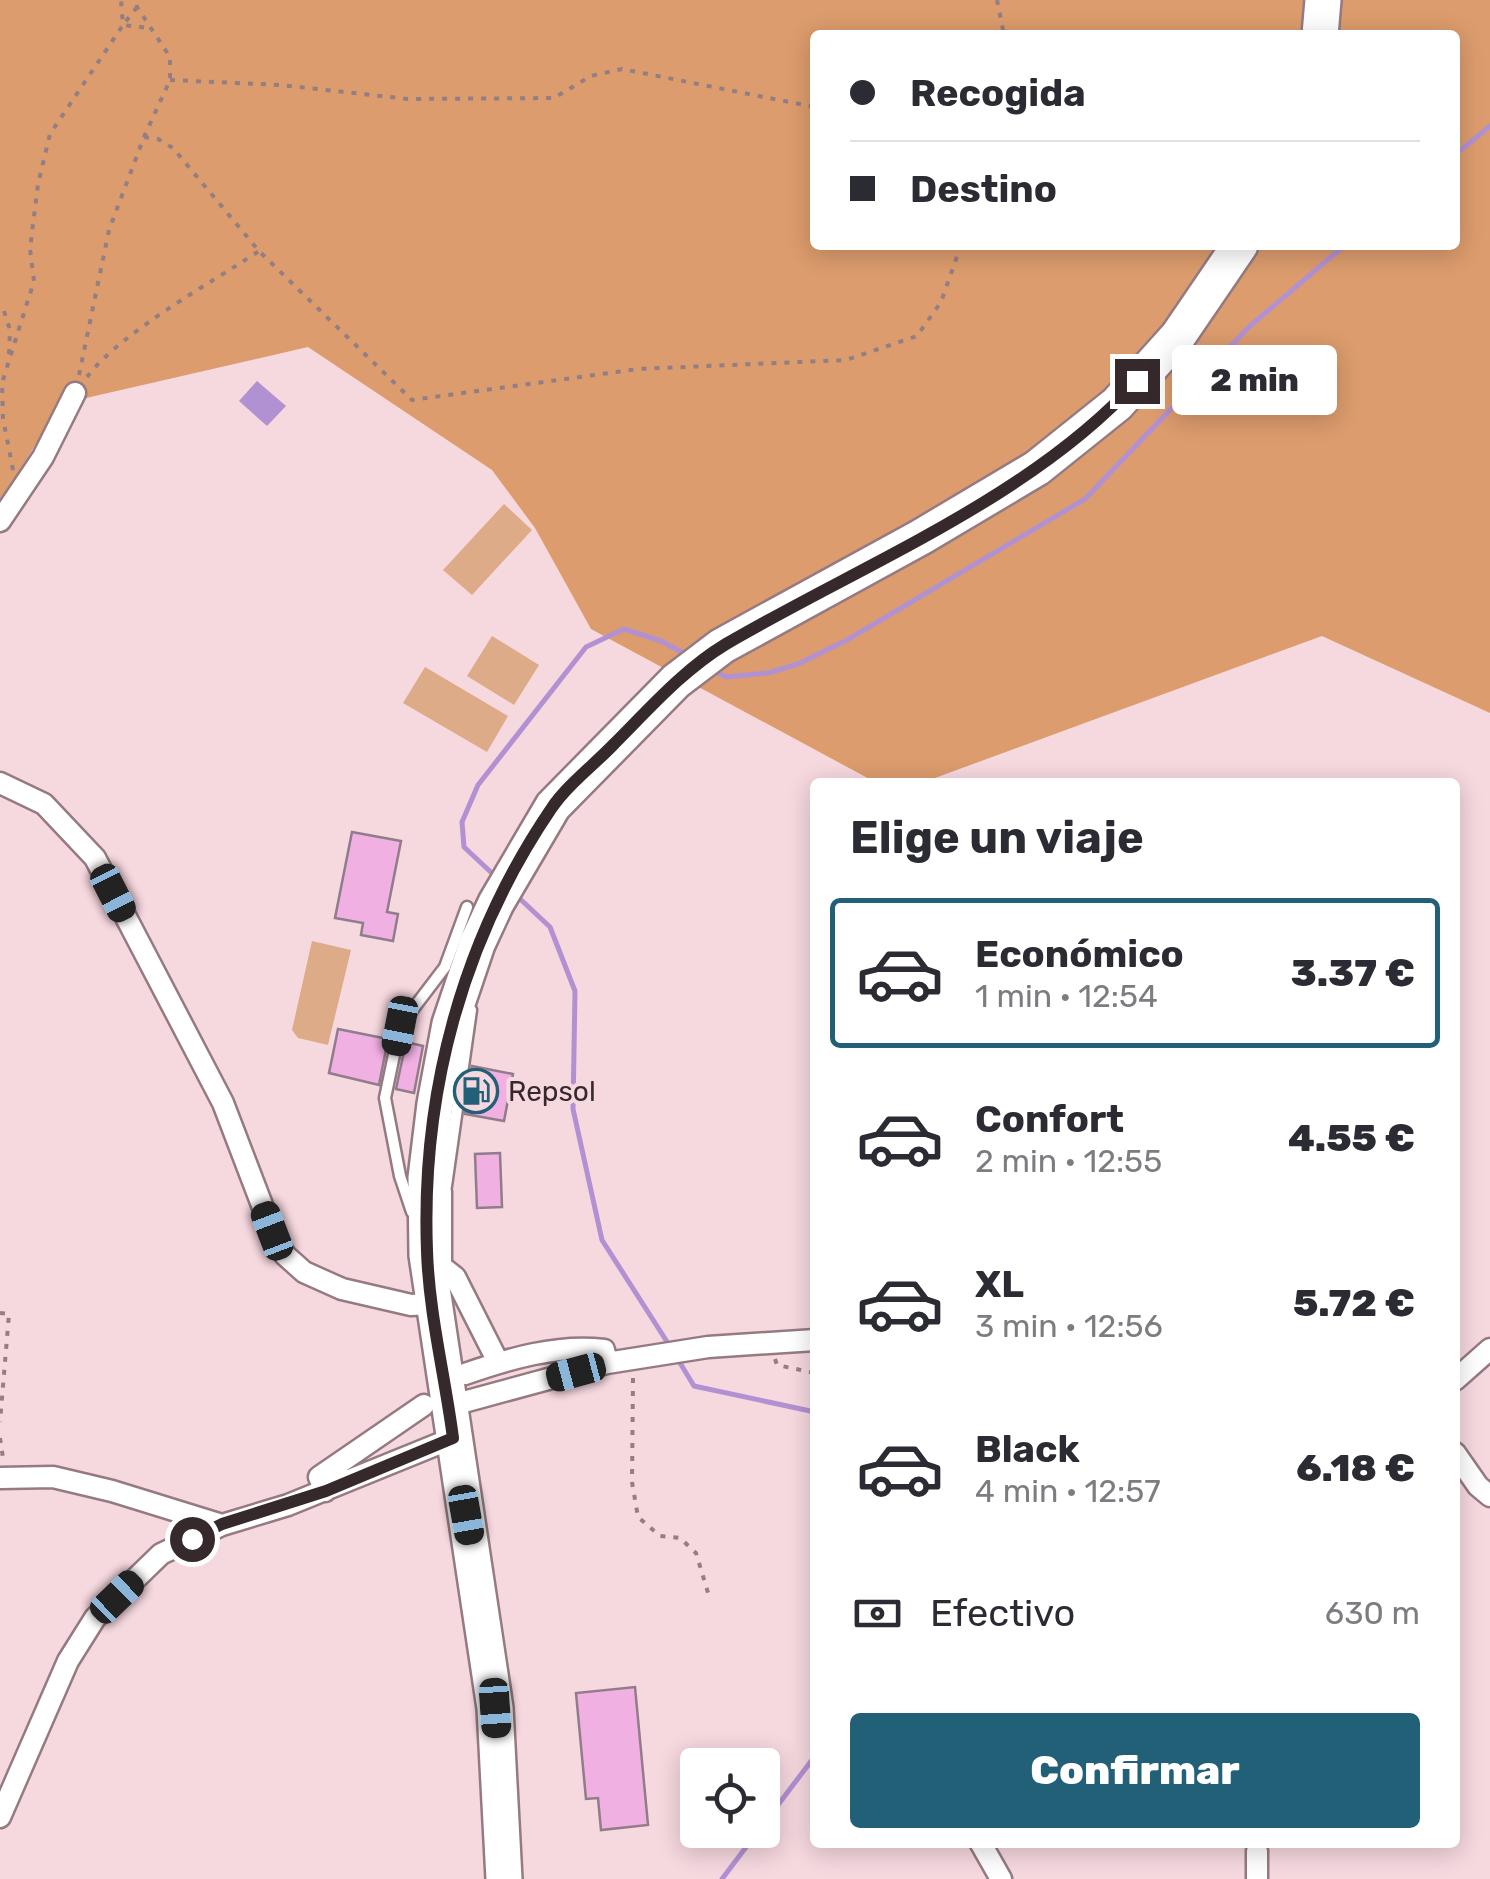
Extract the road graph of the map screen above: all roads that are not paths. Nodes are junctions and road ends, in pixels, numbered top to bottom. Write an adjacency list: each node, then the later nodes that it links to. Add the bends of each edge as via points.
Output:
1 (1323, 0): 2 (highway)
2 (1320, 30)
3 (1237, 250): 8 (highway, via 1178,336 1117,404 1037,468 722,646 676,681 552,806)
4 (75, 392): 5 (street, via 43,457)
5 (0, 521)
6 (0, 783): 11 (street, via 44,804 95,858 223,1103 286,1255 342,1290)
7 (467, 906): 10 (lane, via 445,967 400,1026 386,1098 400,1176)
8 (478, 944): 9 (lane); 10 (highway, via 450,1024 436,1104 426,1178)
9 (446, 1186): 10 (lane); 10 (lane)
10 (433, 1251): 11 (highway); 14 (street, via 456,1277)
11 (432, 1304): 18 (highway)
12 (810, 1340): 15 (street)
13 (1490, 1349): 17 (street)
14 (498, 1362): 15 (street, via 580,1347 604,1350); 16 (street)
15 (608, 1363): 18 (street)
16 (464, 1374)
17 (1460, 1376)
18 (442, 1416): 21 (street); 21 (street, via 319,1477); 27 (highway, via 495,1708)
19 (1460, 1459): 22 (street)
20 (0, 1478): 23 (street, via 53,1477)
21 (326, 1491): 23 (street)
22 (1490, 1496)
23 (222, 1524): 24 (street, via 161,1554 95,1618 68,1661)
24 (0, 1817)
25 (983, 1848): 28 (street)
26 (1257, 1851): 29 (street)
27 (504, 1879)
28 (1001, 1879)
29 (1257, 1879)

